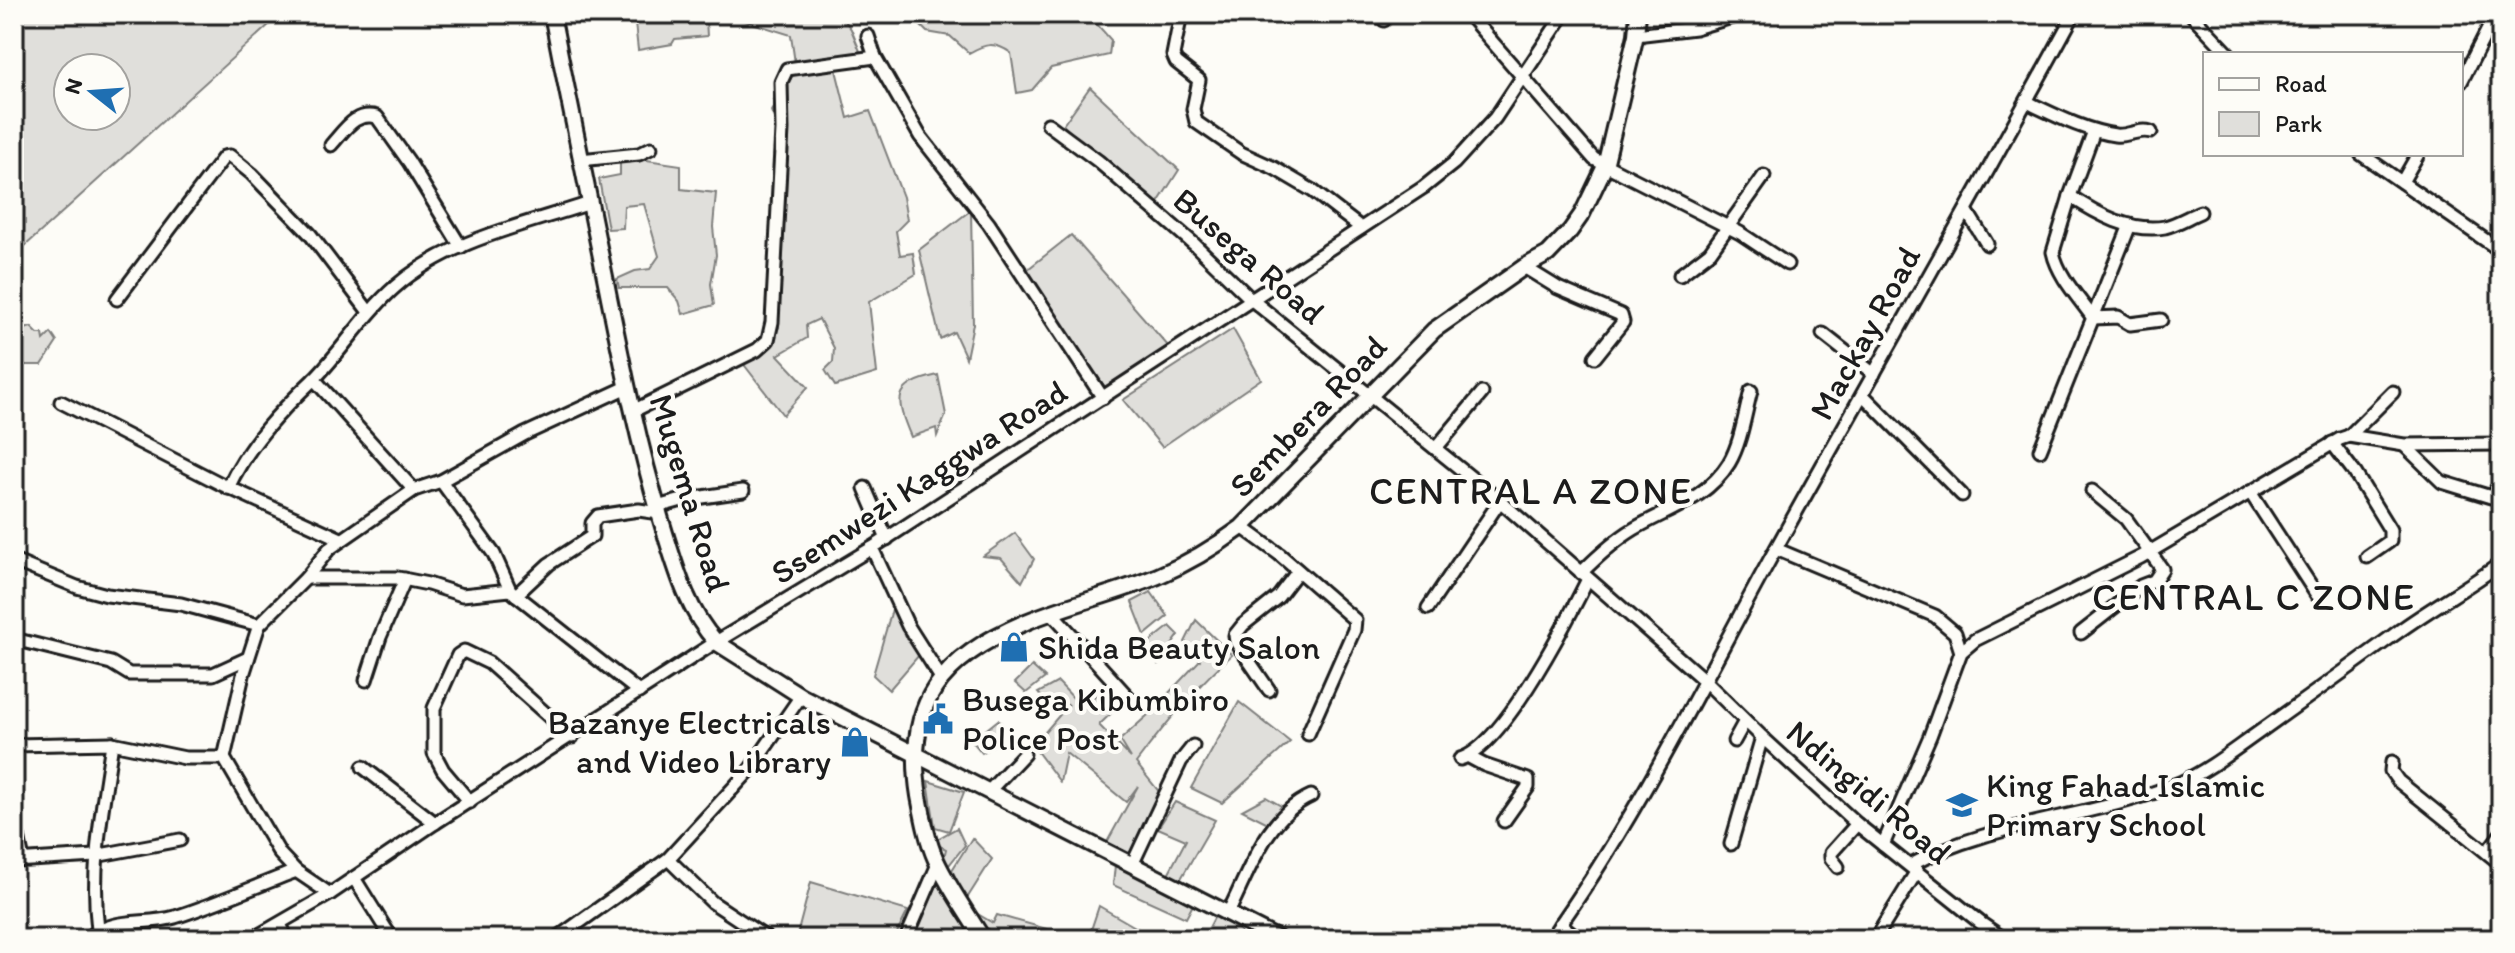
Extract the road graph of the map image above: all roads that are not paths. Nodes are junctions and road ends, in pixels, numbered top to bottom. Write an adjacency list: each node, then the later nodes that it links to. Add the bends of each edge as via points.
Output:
1 (552, 14): 24 (street, Mugema Road)
2 (1181, 14): 34 (street, via 1173,55 1199,80 1196,122 1313,191)
3 (1468, 14): 14 (street)
4 (1564, 14): 14 (street, Ssemwezi Kaggwa Road)
5 (1638, 14): 10 (street, Sembera Road)
6 (1742, 14): 10 (street, via 1695,28)
7 (2074, 14): 16 (street, Mackay Road)
8 (2191, 14): 12 (street)
9 (2492, 14): 15 (street)
10 (1636, 35): 25 (street, Sembera Road)
11 (868, 36): 13 (street)
12 (2227, 52)
13 (875, 57): 56 (street, via 920,136 989,224); 58 (street, via 787,69 782,77 768,340)
14 (1521, 78): 25 (street, via 1586,152); 34 (street, Ssemwezi Kaggwa Road, via 1495,118 1454,163)
15 (2463, 78)
16 (2027, 102): 18 (street); 30 (street, Mackay Road)
17 (1048, 124): 42 (street, Busega Road, via 1098,161)
18 (2094, 131): 19 (street, via 2119,136); 28 (street)
19 (2151, 132)
20 (331, 145): 36 (street, via 355,119 377,117)
21 (651, 148): 24 (street)
22 (2364, 156): 27 (street)
23 (2417, 156): 27 (street)
24 (580, 160): 29 (street, Mugema Road)
25 (1605, 166): 33 (street); 39 (street, Sembera Road, via 1570,231 1548,254)
26 (1764, 176): 33 (street)
27 (2402, 182): 37 (street)
28 (2070, 196): 32 (street); 44 (street, via 2053,252)
29 (590, 203): 36 (street); 50 (street, Mugema Road)
30 (1966, 210): 35 (street); 48 (street, Mackay Road)
31 (2200, 212): 32 (street, via 2164,227)
32 (2130, 225): 44 (street)
33 (1728, 227): 38 (street); 40 (street, via 1710,252)
34 (1361, 228): 42 (street, Ssemwezi Kaggwa Road)
35 (1987, 244)
36 (461, 247): 43 (street, via 428,262)
37 (2501, 251)
38 (1787, 264)
39 (1524, 267): 47 (street, via 1621,315 1623,322); 54 (street, Sembera Road, via 1434,330)
40 (1680, 275)
41 (117, 299): 43 (street, via 227,155 294,217)
42 (1252, 300): 54 (street, Busega Road); 56 (street, Ssemwezi Kaggwa Road)
43 (369, 312): 49 (street)
44 (2093, 318): 45 (street, via 2118,317 2130,324); 64 (street)
45 (2161, 320)
46 (1823, 334): 48 (street)
47 (1595, 357)
48 (1874, 374): 55 (street, Mackay Road)
49 (314, 379): 67 (street, via 243,459); 69 (street)
50 (627, 387): 58 (street, Mugema Road); 65 (street, via 525,434)
51 (1751, 391): 86 (street, via 1731,460 1715,483 1603,551)
52 (2393, 392): 59 (street)
53 (1482, 393): 63 (street)
54 (1370, 395): 63 (street, Busega Road); 76 (street, Sembera Road)
55 (1863, 395): 73 (street); 80 (street, Mackay Road)
56 (1103, 398): 78 (street, Ssemwezi Kaggwa Road)
57 (61, 402): 67 (street)
58 (633, 411): 75 (street, Mugema Road)
59 (2349, 436): 60 (street); 62 (street)
60 (2332, 443): 72 (street); 82 (street, via 2390,530 2390,541)
61 (2501, 444): 62 (street)
62 (2404, 445): 66 (street, via 2442,482 2491,497)
63 (1436, 448): 74 (street, Busega Road)
64 (2040, 450)
65 (441, 481): 69 (street); 89 (street, via 494,554)
66 (2500, 485)
67 (228, 488): 77 (street)
68 (865, 488): 78 (street)
69 (414, 490): 77 (street)
70 (743, 491): 75 (street, via 682,500)
71 (2092, 491): 81 (street, via 2126,519)
72 (2250, 492): 81 (street); 90 (street)
73 (1962, 495)
74 (1500, 501): 86 (street, Busega Road); 91 (street)
75 (658, 510): 89 (street, via 598,516 592,536); 96 (street, Mugema Road, via 687,597)
76 (1242, 527): 85 (street); 92 (street, Sembera Road, via 1182,565)
77 (341, 539): 87 (street)
78 (887, 539): 79 (street, Ssemwezi Kaggwa Road)
79 (872, 548): 96 (street, Ssemwezi Kaggwa Road); 99 (street, via 908,626)
80 (1776, 549): 97 (street, via 1935,616 1955,633); 101 (street, Mackay Road)
81 (2151, 551): 94 (street, via 2162,569 2154,581); 97 (street, via 1993,629)
82 (2367, 557)
83 (14, 561): 93 (street, via 107,595 181,604)
84 (2501, 563): 138 (street, via 2182,782 2090,812 1970,839 1933,853)
85 (1298, 571): 102 (street, via 1235,635); 107 (street, via 1355,620)
86 (1584, 576): 101 (street, Busega Road); 123 (street, via 1515,706 1465,758 1528,780)
87 (306, 578): 88 (street); 93 (street)
88 (405, 579): 89 (street, via 462,595); 100 (street)
89 (513, 592): 103 (street)
90 (2317, 595)
91 (1428, 608)
92 (1052, 613): 99 (street, Sembera Road, via 999,634); 105 (street)
93 (259, 625): 98 (street)
94 (2081, 633)
95 (14, 639): 98 (street, via 111,663 129,674 213,674)
96 (716, 642): 103 (street, Ssemwezi Kaggwa Road); 104 (street, Mugema Road)
97 (1961, 652): 129 (street)
98 (248, 658): 116 (street)
99 (941, 678): 114 (street, Sembera Road, via 921,717)
100 (366, 680)
101 (1704, 680): 106 (street, Ndingidi Road); 144 (street, Mackay Road, via 1639,803)
102 (1269, 690)
103 (639, 692): 108 (street, Ssemwezi Kaggwa Road)
104 (801, 696): 114 (street, Mugema Road); 132 (street, via 749,771)
105 (1130, 699)
106 (1745, 721): 109 (street, Ndingidi Road); 110 (street)
107 (1308, 734)
108 (572, 737): 121 (street, Ssemwezi Kaggwa Road); 121 (street, via 489,663 464,651 436,701 432,723 437,761)
109 (1762, 737): 125 (street, Ndingidi Road); 128 (street)
110 (1734, 741)
111 (112, 743): 112 (street); 116 (street, via 185,758); 131 (street)
112 (14, 745)
113 (1193, 746): 136 (street)
114 (915, 754): 119 (street, Mugema Road); 134 (street, Sembera Road, via 922,812)
115 (1024, 754): 119 (street)
116 (224, 758): 139 (street, via 280,854)
117 (2392, 762): 130 (street, via 2398,781)
118 (363, 767): 124 (street)
119 (988, 792): 136 (street, Mugema Road)
120 (1311, 796): 142 (street, via 1299,801 1270,832)
121 (470, 802): 124 (street, Ssemwezi Kaggwa Road)
122 (14, 817): 133 (street)
123 (1504, 821)
124 (435, 823): 140 (street, Ssemwezi Kaggwa Road)
125 (1857, 824): 129 (street, Ndingidi Road); 137 (street, via 1831,853)
126 (2501, 834): 130 (street)
127 (180, 840): 131 (street)
128 (1731, 844)
129 (1883, 845): 138 (street, Ndingidi Road)
130 (2487, 852): 135 (street)
131 (95, 856): 133 (street); 145 (street)
132 (668, 859): 151 (street); 152 (street, via 712,902)
133 (19, 861)
134 (938, 864): 146 (street, Sembera Road); 153 (street)
135 (2501, 864)
136 (1132, 865): 142 (street, Mugema Road)
137 (1838, 867)
138 (1914, 868): 157 (street); 158 (street, Ndingidi Road)
139 (296, 871): 141 (street); 145 (street, via 175,917)
140 (354, 878): 141 (street, Ssemwezi Kaggwa Road); 150 (street)
141 (330, 894): 143 (street, Ssemwezi Kaggwa Road)
142 (1228, 913): 154 (street, Mugema Road)
143 (280, 924): 148 (street, Ssemwezi Kaggwa Road); 149 (street)
144 (1560, 924): 155 (street, Mackay Road); 156 (street)
145 (98, 930): 147 (street)
146 (982, 938)
147 (87, 939)
148 (252, 939)
149 (287, 939)
150 (392, 939)
151 (556, 939)
152 (768, 939)
153 (906, 939)
154 (1278, 939)
155 (1550, 939)
156 (1579, 939)
157 (1875, 939)
158 (2004, 939)

